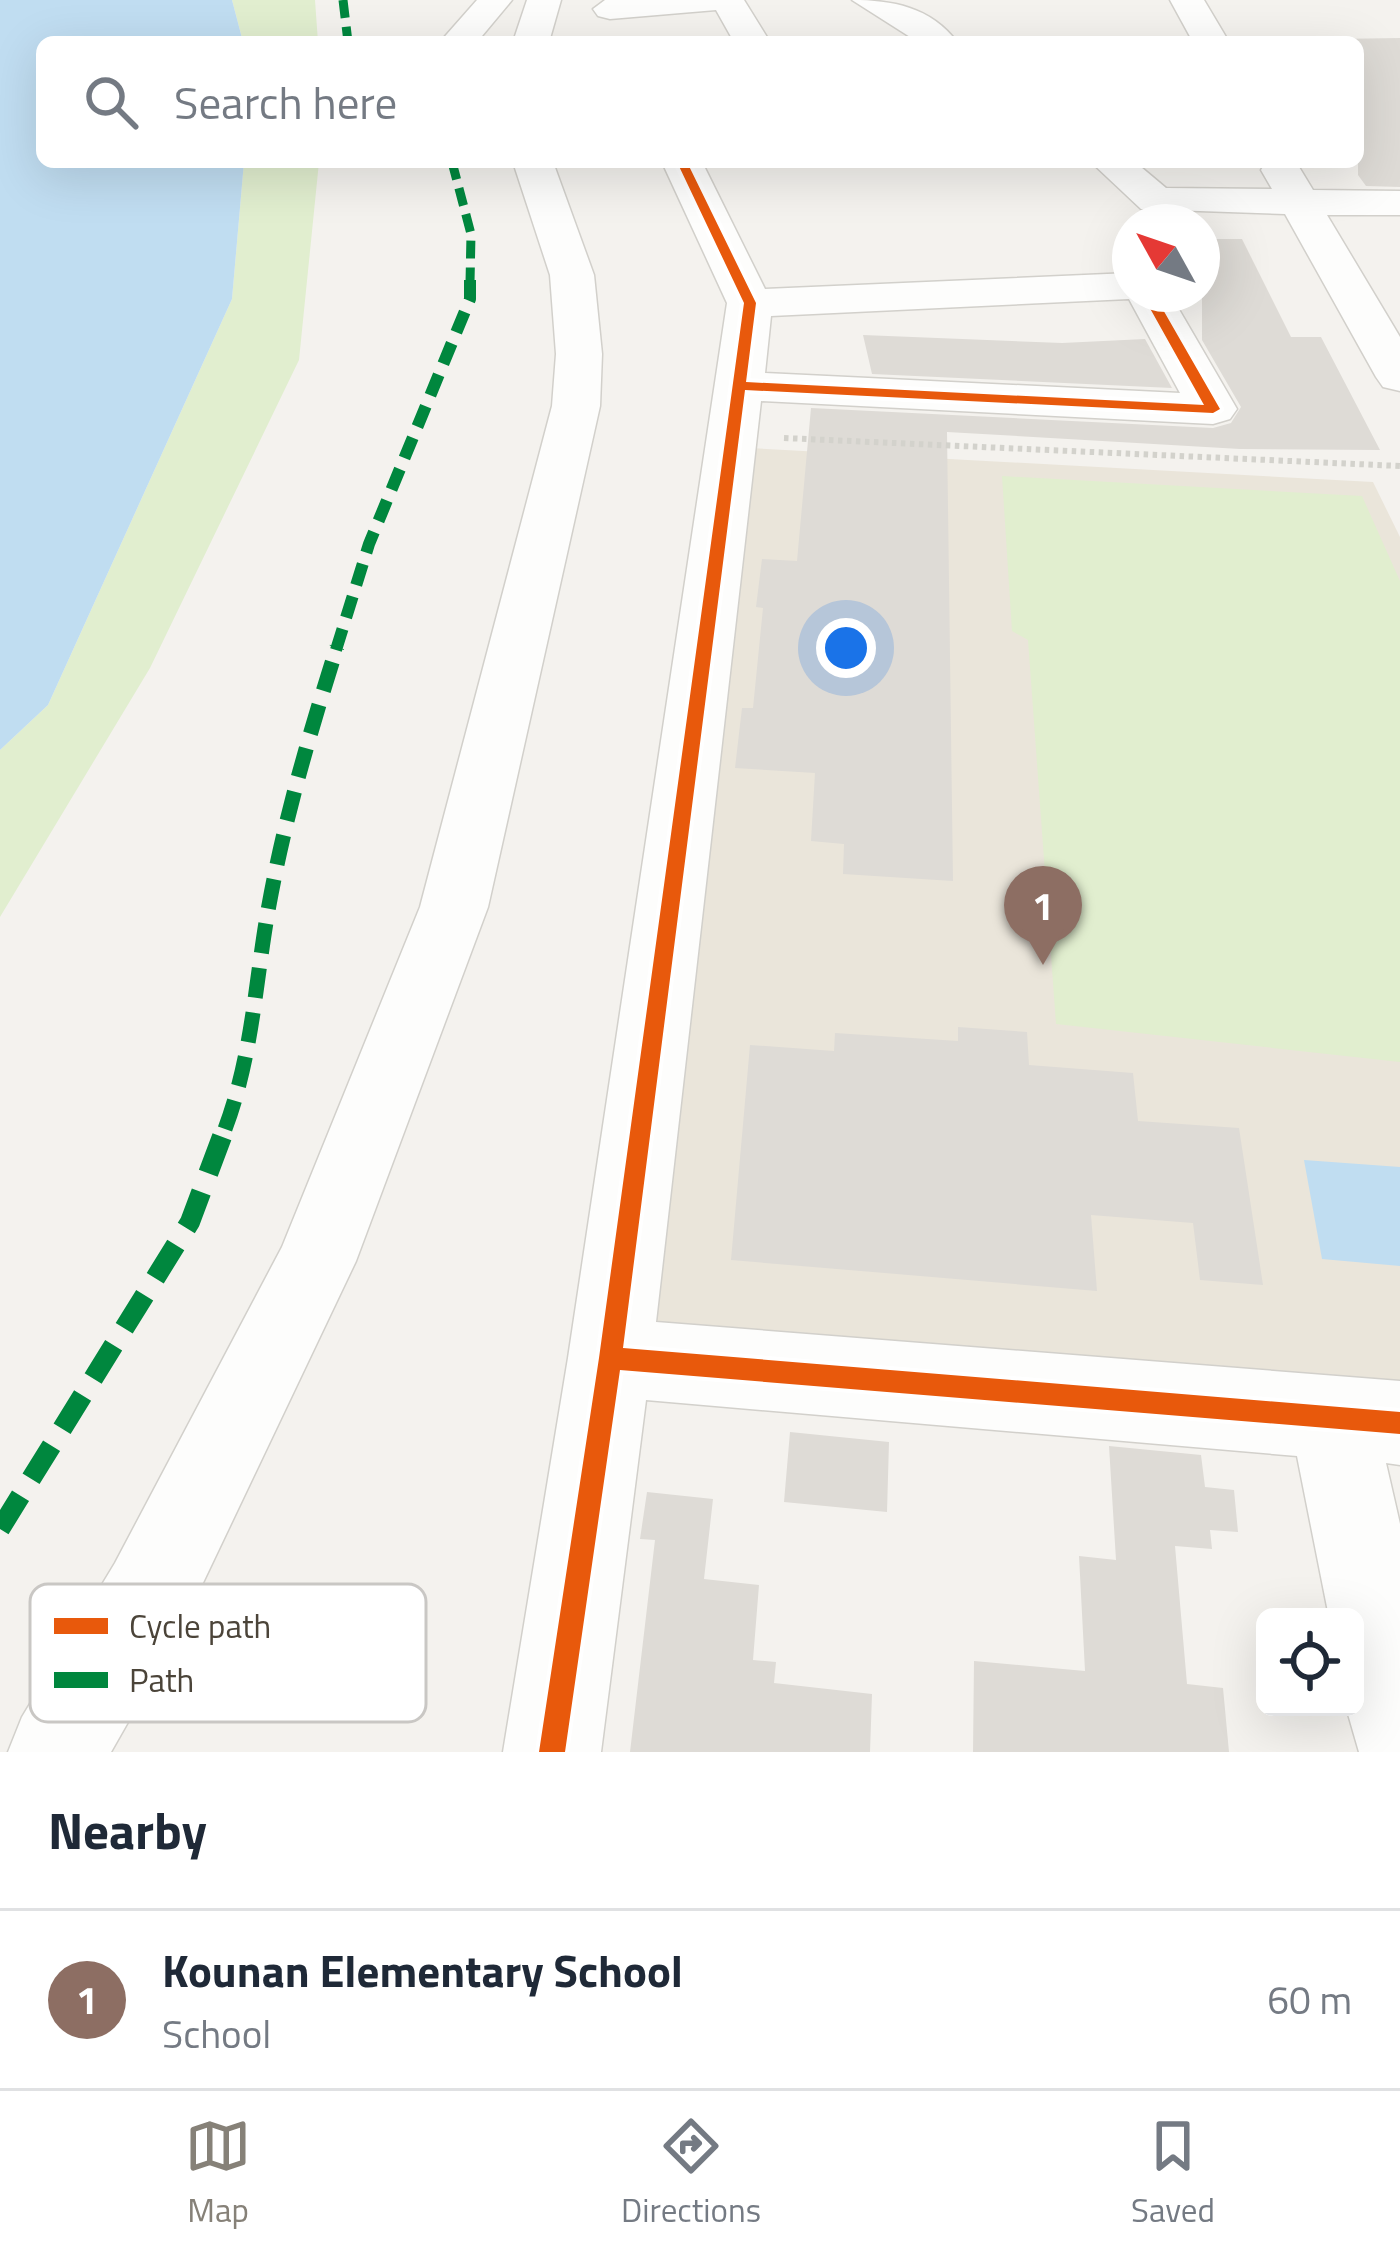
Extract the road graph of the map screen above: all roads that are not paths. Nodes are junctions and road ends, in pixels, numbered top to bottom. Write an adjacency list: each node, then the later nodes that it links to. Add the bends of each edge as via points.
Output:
1 (495, 0): 9 (street)
2 (544, 0): 10 (street)
3 (717, 0): 8 (street)
4 (727, 0): 12 (street)
5 (869, 0): 13 (street)
6 (903, 0): 14 (street)
7 (1187, 0): 15 (street)
8 (607, 4): 11 (street)
9 (463, 36)
10 (533, 36)
11 (623, 36)
12 (748, 36)
13 (932, 36)
14 (963, 36)
15 (1207, 36)
16 (534, 168): 29 (street, via 572,275 576,406 454,908 316,1261)
17 (685, 168): 23 (street)
18 (1118, 168): 20 (street, via 1156,200)
19 (1280, 168): 20 (street)
20 (1298, 201): 21 (street); 25 (street)
21 (1400, 203)
22 (1112, 287): 23 (street)
23 (750, 303): 26 (street)
24 (1158, 312): 26 (street, via 1213,409)
25 (1400, 376)
26 (737, 411): 27 (street)
27 (610, 1358): 28 (street); 33 (street)
28 (1366, 1419): 31 (street)
29 (154, 1584)
30 (74, 1722): 32 (street)
31 (1400, 1733)
32 (57, 1752)
33 (552, 1752)

